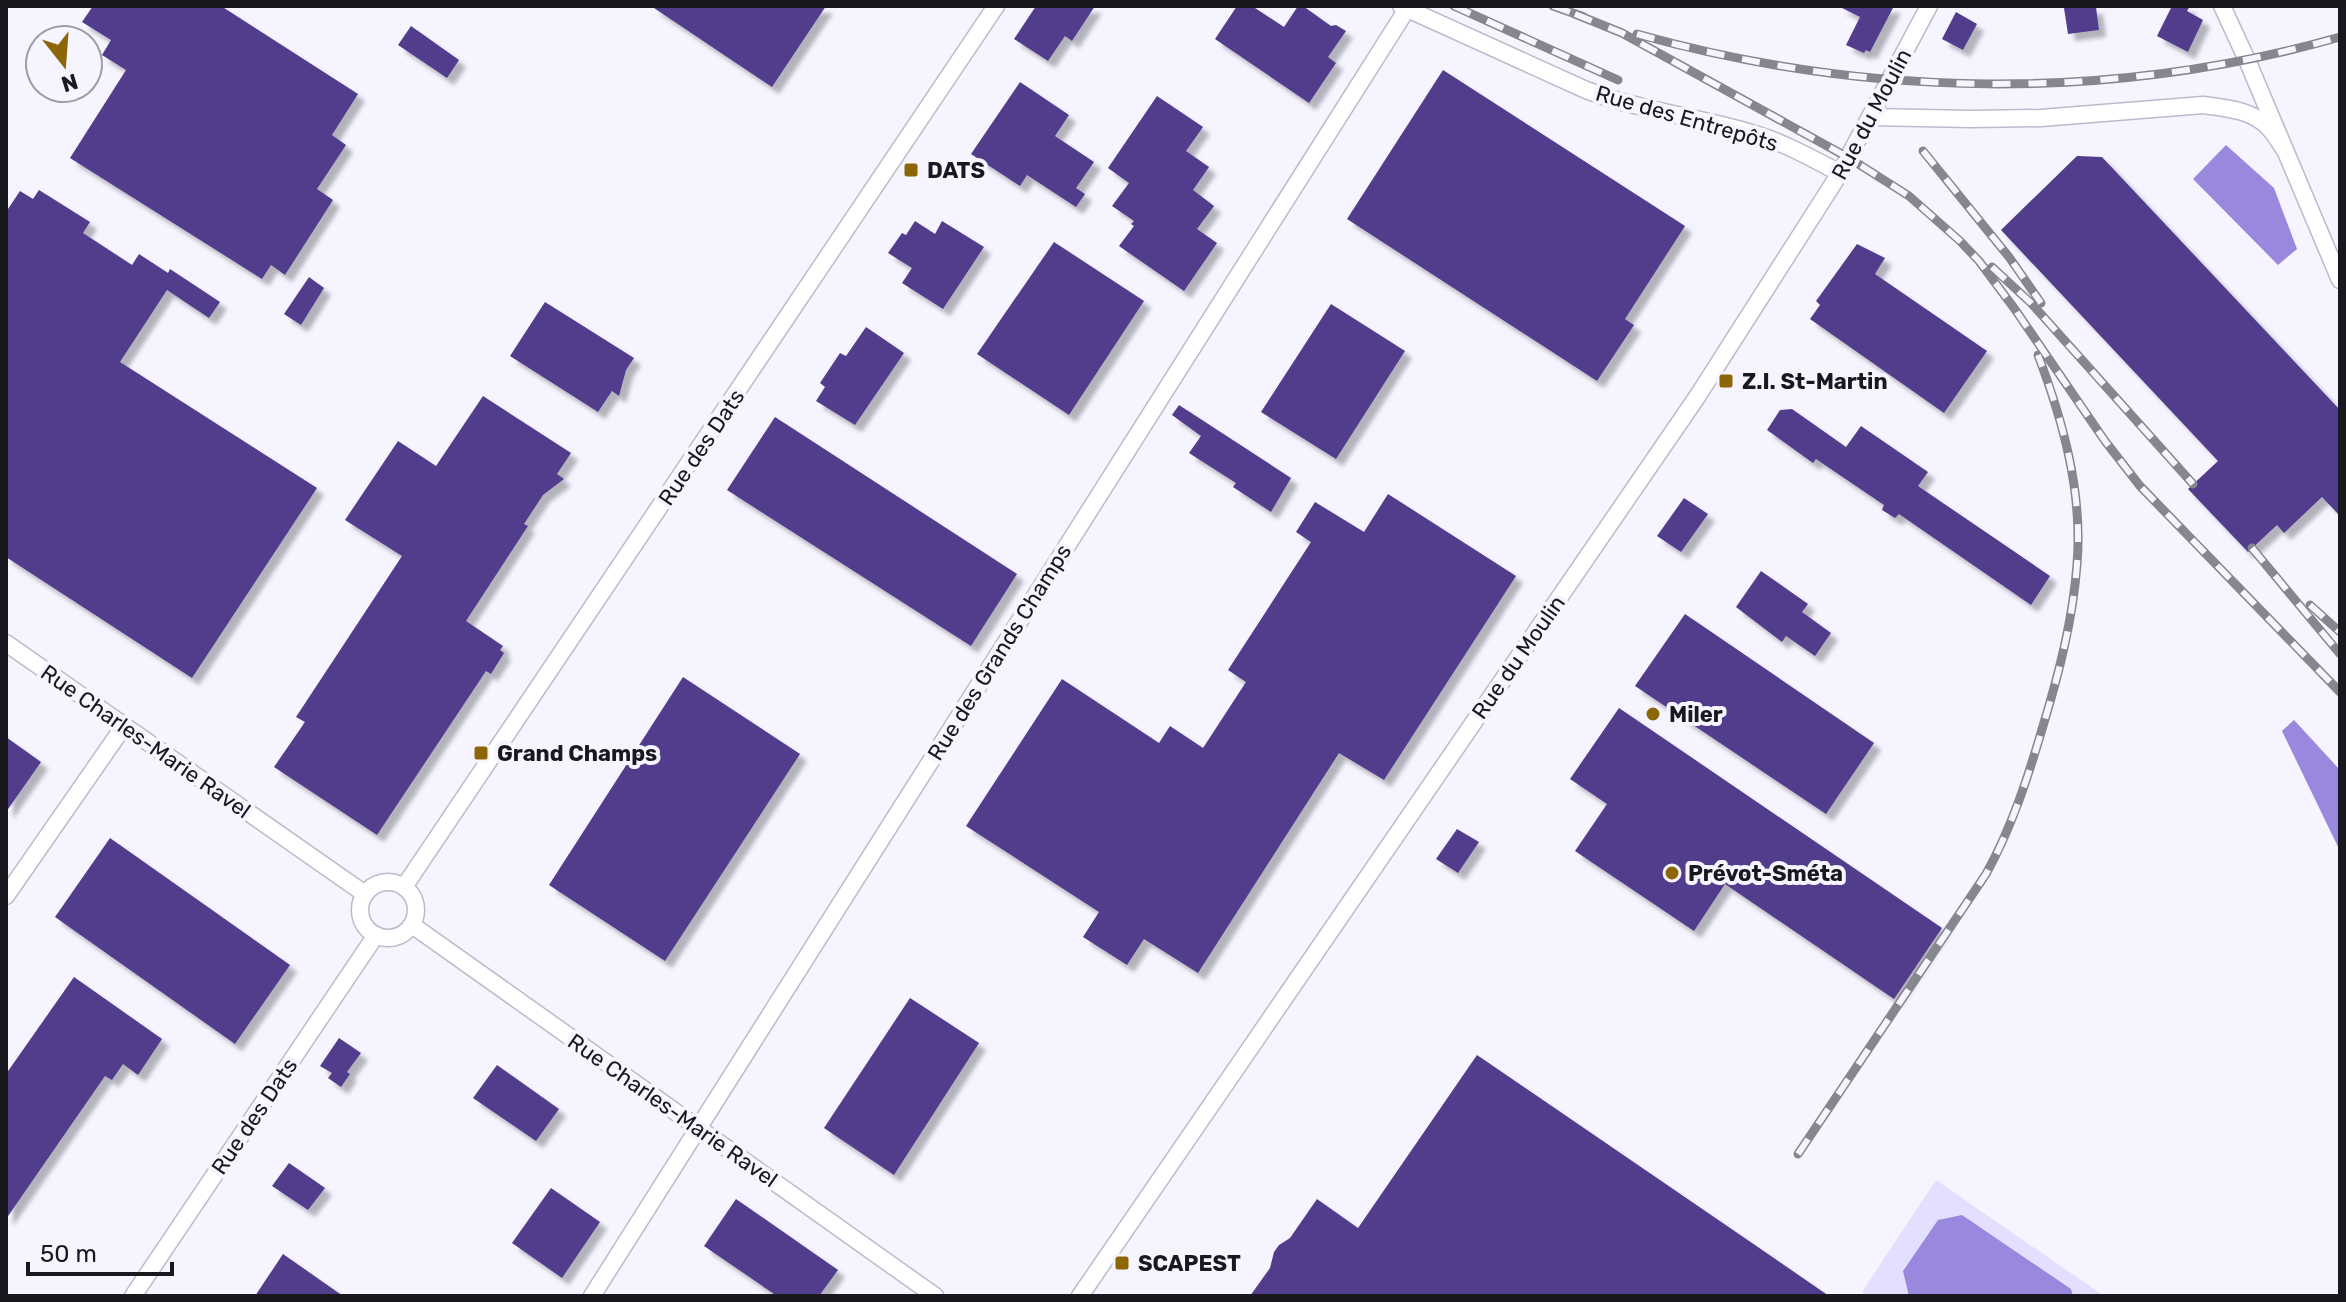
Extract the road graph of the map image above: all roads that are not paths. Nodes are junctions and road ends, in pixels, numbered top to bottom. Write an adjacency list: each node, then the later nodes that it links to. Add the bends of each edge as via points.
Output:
1 (996, 6): 11 (street, Rue des Dats)
2 (1929, 6): 5 (street, Rue du Moulin)
3 (2222, 6): 6 (street)
4 (1404, 8): 7 (street, Rue des Entrepôts, via 1606,98 1755,134); 16 (street, Rue des Grands Champs)
5 (1871, 117): 6 (street, via 2041,118 2203,105 2250,115 2269,127); 7 (street, Rue du Moulin)
6 (2284, 149): 8 (street)
7 (1840, 173): 17 (street, Rue du Moulin, via 1625,504)
8 (2340, 280)
9 (6, 643): 10 (street, Rue Charles-Marie Ravel)
10 (124, 726): 12 (street, Rue Charles-Marie Ravel); 13 (street)
11 (404, 887): 12 (street, via 379,883); 14 (street, via 416,909)
12 (365, 894): 15 (street, via 362,921)
13 (6, 896)
14 (412, 925): 15 (street, via 392,938); 16 (street, Rue Charles-Marie Ravel)
15 (376, 935): 18 (street, Rue des Dats)
16 (698, 1128): 19 (street, Rue des Grands Champs); 20 (street, Rue Charles-Marie Ravel)
17 (1080, 1295)
18 (133, 1296)
19 (592, 1296)
20 (935, 1296)

